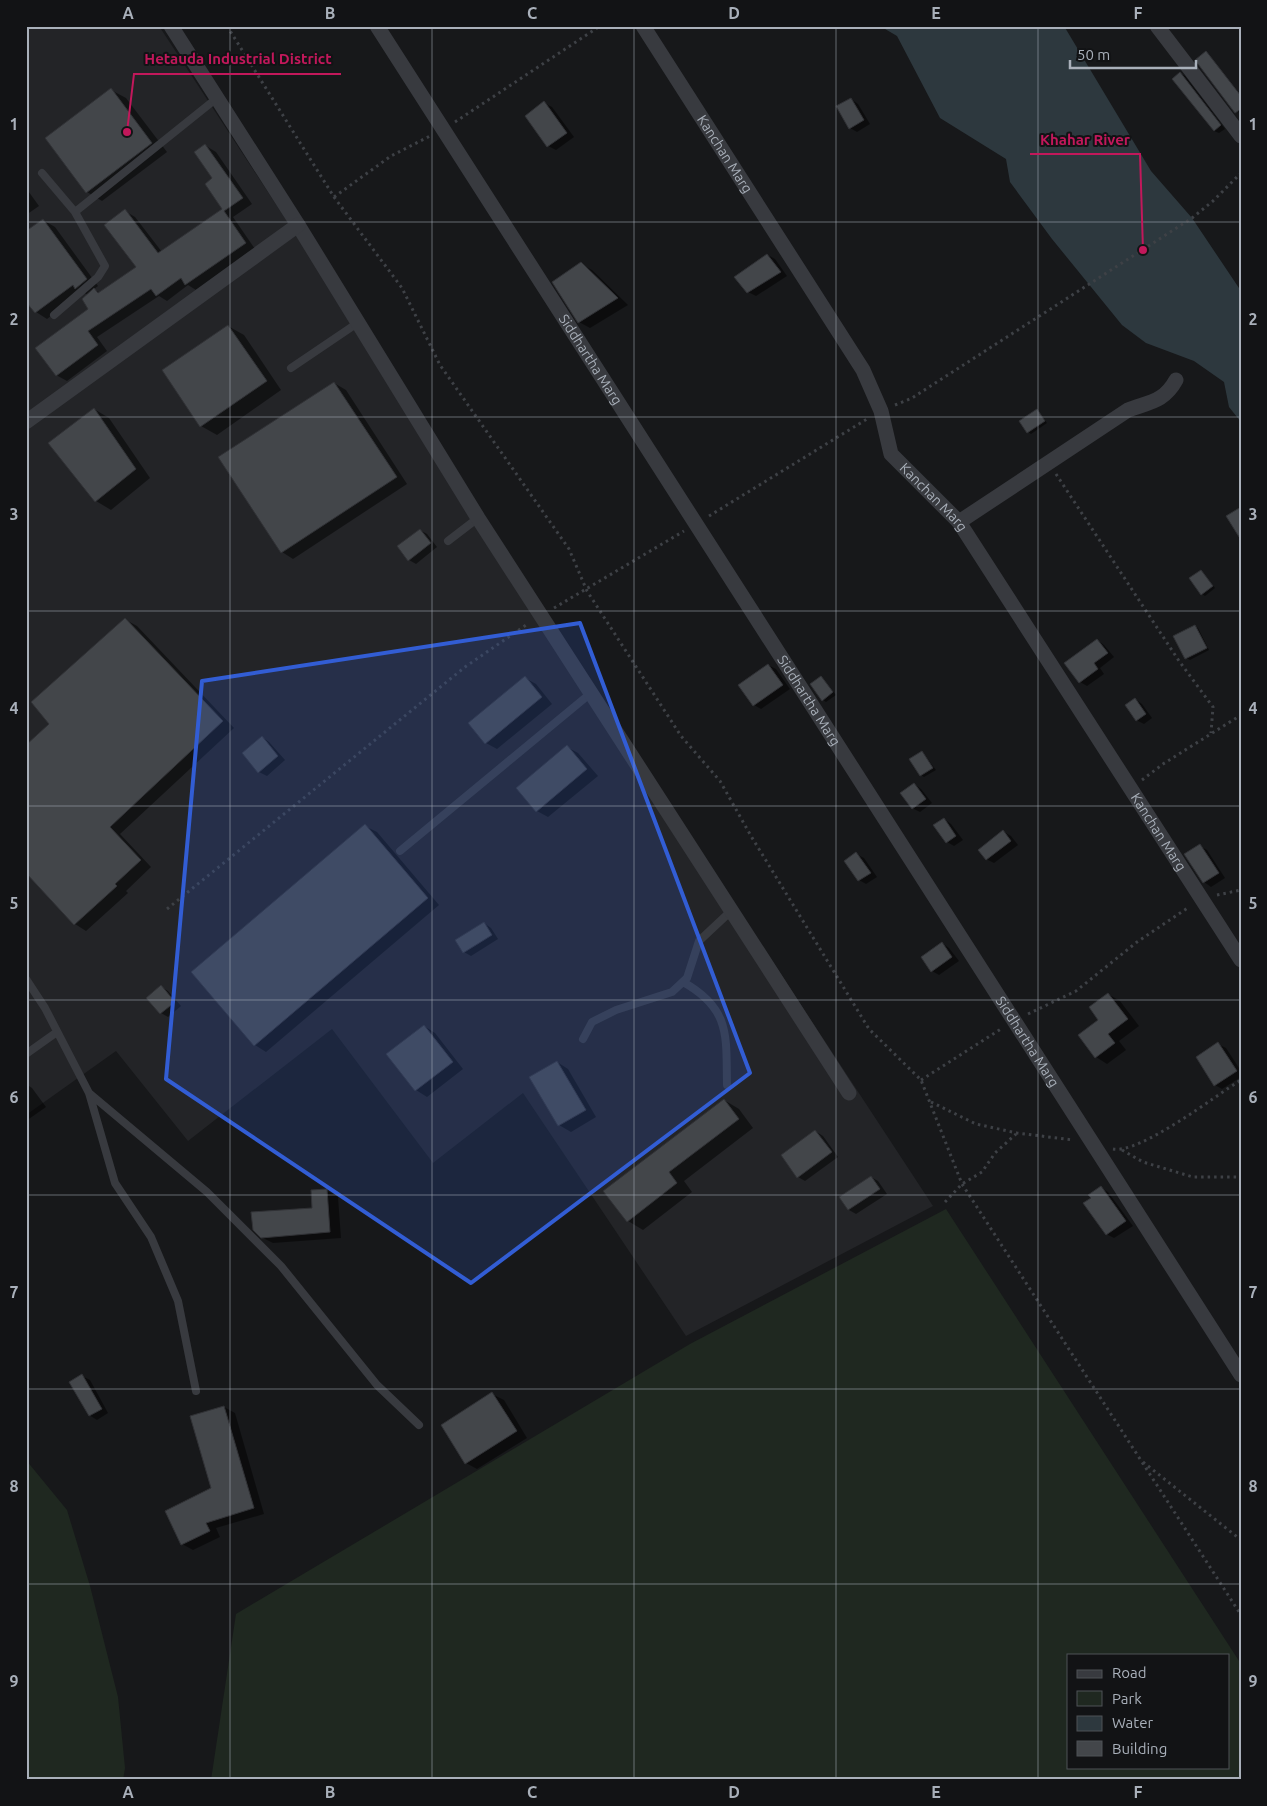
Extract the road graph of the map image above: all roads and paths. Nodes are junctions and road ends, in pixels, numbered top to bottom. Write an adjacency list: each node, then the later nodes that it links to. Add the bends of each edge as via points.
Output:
1 (171, 26): 7 (street)
2 (227, 26): 12 (path)
3 (377, 26): 8 (street, Siddhartha Marg)
4 (600, 26): 8 (path)
5 (643, 26): 19 (street, Kanchan Marg, via 863,370)
6 (1156, 26): 9 (street)
7 (217, 98): 13 (lane); 14 (street)
8 (444, 129): 12 (path, via 391,156); 24 (street, Siddhartha Marg)
9 (1241, 136)
10 (42, 173): 13 (lane)
11 (1241, 173): 19 (path, via 1192,218 912,398)
12 (334, 197): 26 (path, via 402,288 440,365 569,549)
13 (75, 212): 15 (lane, via 105,266 98,277)
14 (298, 225): 16 (street); 20 (street)
15 (54, 316)
16 (358, 322): 17 (lane); 22 (street)
17 (291, 368)
18 (1176, 380): 21 (street, via 1170,390 1152,403 1128,410)
19 (881, 411): 23 (street, Kanchan Marg, via 891,454); 24 (path)
20 (26, 422)
21 (1049, 462): 23 (street); 30 (path, via 1179,661 1213,707)
22 (478, 518): 25 (lane); 27 (street)
23 (959, 522): 31 (street, Kanchan Marg)
24 (696, 524): 26 (path); 40 (street, Siddhartha Marg)
25 (448, 540)
26 (587, 591): 27 (path); 44 (path, via 681,736 720,781 869,1029)
27 (541, 615): 28 (street); 35 (path, via 465,667)
28 (591, 693): 32 (lane); 36 (street)
29 (1241, 715): 30 (path)
30 (1211, 733): 31 (path)
31 (1132, 789): 34 (street, Kanchan Marg)
32 (400, 850)
33 (1241, 890): 34 (path)
34 (1203, 898): 37 (street, Kanchan Marg); 40 (path, via 1137,942 1076,991)
35 (167, 909)
36 (731, 911): 39 (lane, via 699,941); 47 (street)
37 (1241, 960)
38 (26, 979): 41 (lane)
39 (683, 982): 42 (lane, via 672,992 616,1010 592,1022); 45 (lane, via 701,994 724,1022)
40 (1012, 1021): 44 (path); 53 (street, Siddhartha Marg)
41 (57, 1032): 43 (lane); 46 (lane)
42 (583, 1039)
43 (26, 1054)
44 (922, 1080): 51 (path)
45 (727, 1084)
46 (89, 1093): 54 (lane, via 115,1183 151,1237 178,1301); 55 (lane, via 207,1192 281,1266 377,1384)
47 (849, 1093)
48 (1017, 1133): 51 (path, via 996,1152 982,1172)
49 (1121, 1150): 50 (path, via 1143,1162 1193,1177)
50 (1241, 1176)
51 (962, 1184): 52 (path); 56 (path)
52 (944, 1202)
53 (1241, 1375)
54 (196, 1392)
55 (420, 1426)
56 (1141, 1460): 57 (path); 58 (path)
57 (1241, 1540)
58 (1241, 1615)

